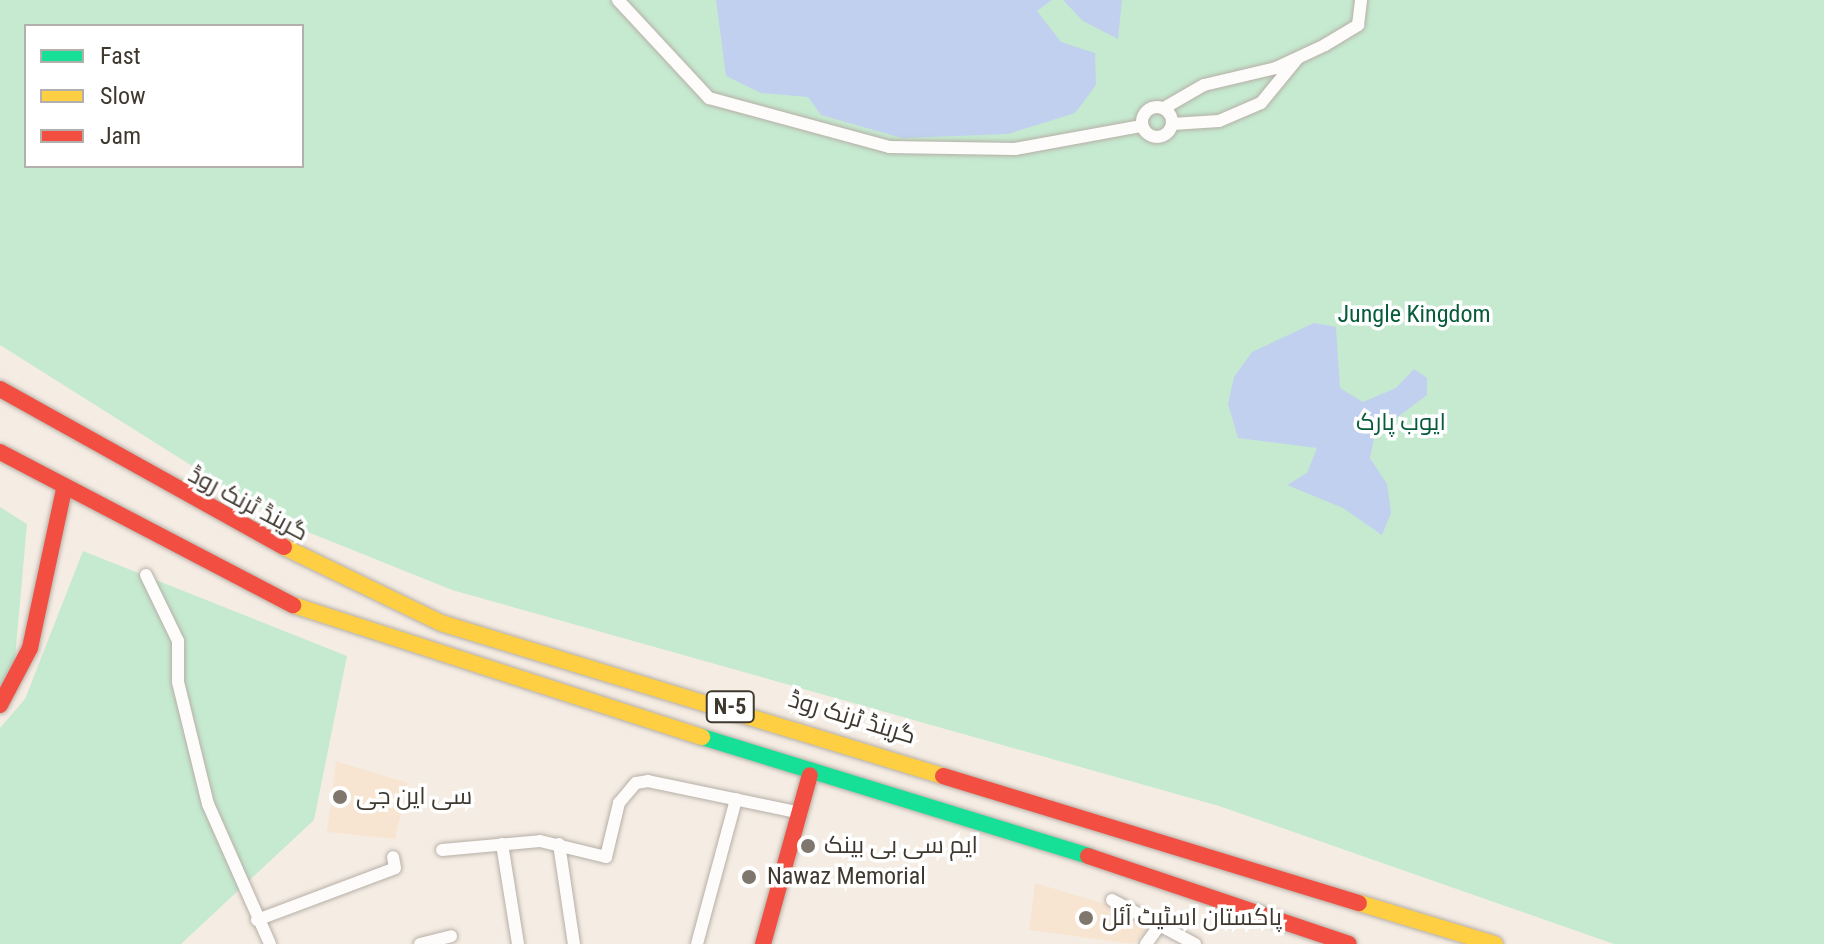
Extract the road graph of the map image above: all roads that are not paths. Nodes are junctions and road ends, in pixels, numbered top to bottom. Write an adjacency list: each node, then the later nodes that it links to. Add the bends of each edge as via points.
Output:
1 (618, 0): 6 (street, via 709,98 889,147 1015,149)
2 (1361, 0): 3 (street, via 1358,25)
3 (1297, 59): 4 (street, via 1204,85); 5 (street, via 1261,103 1219,121)
4 (1164, 108): 5 (street); 6 (street, via 1147,110)
5 (1172, 124): 6 (street, via 1161,137)
6 (1142, 126)
7 (0, 389): 32 (main road, گرینڈ ٹرنک روڈ / N-5, via 204,509 441,623)
8 (0, 452): 9 (main road, N-5)
9 (64, 490): 11 (main road, via 30,648); 12 (main road, N-5, via 253,589 365,633)
10 (146, 575): 20 (street, via 178,641 178,682 208,804)
11 (0, 705)
12 (810, 775): 14 (main road); 31 (main road, N-5, via 1232,900)
13 (736, 799): 14 (street); 16 (street, via 636,783 619,803 606,857); 27 (street)
14 (801, 813): 28 (main road)
15 (502, 844): 16 (street); 17 (street); 25 (street)
16 (559, 844): 26 (street)
17 (442, 850)
18 (393, 857): 20 (street, via 395,868)
19 (1112, 900): 21 (street)
20 (257, 920): 23 (street)
21 (1160, 925): 29 (street); 30 (street)
22 (451, 936): 24 (street)
23 (270, 944)
24 (420, 944)
25 (518, 944)
26 (574, 944)
27 (697, 944)
28 (763, 944)
29 (1146, 944)
30 (1195, 944)
31 (1349, 944)
32 (1493, 944)

